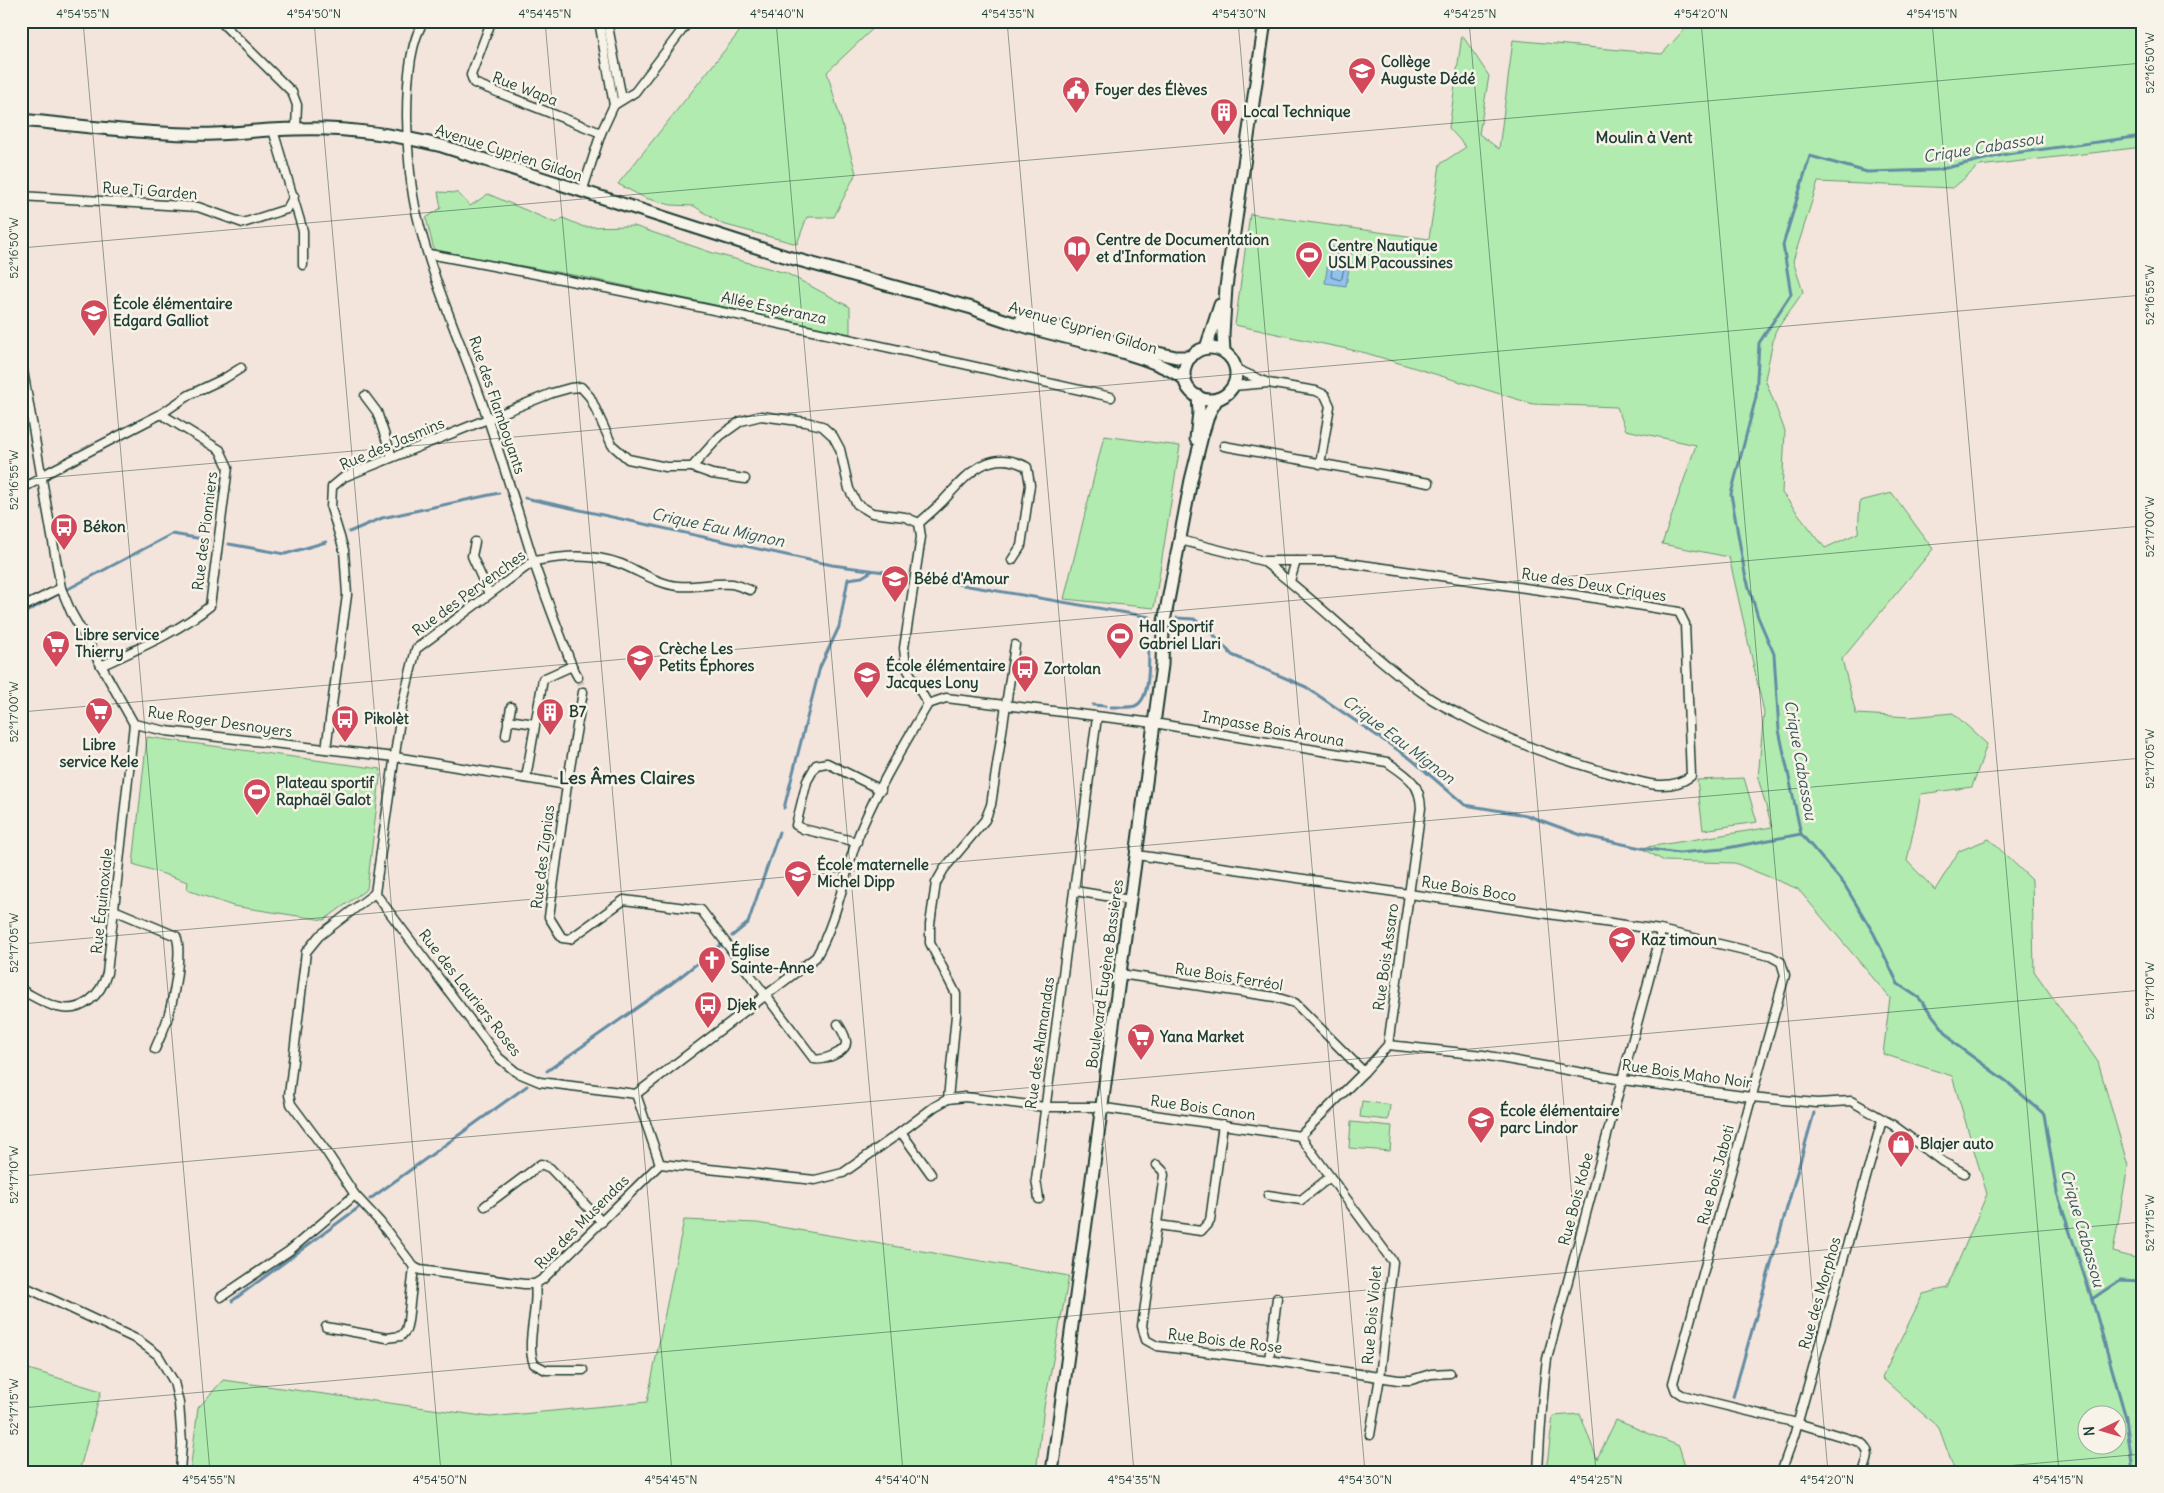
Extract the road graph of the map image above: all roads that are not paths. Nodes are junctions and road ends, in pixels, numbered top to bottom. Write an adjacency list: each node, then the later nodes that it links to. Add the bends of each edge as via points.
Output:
1 (220, 21): 13 (street, via 292,92 298,105)
2 (424, 21): 16 (street, Rue des Flamboyants, via 410,58)
3 (598, 21): 9 (street)
4 (607, 21): 8 (street)
5 (1265, 21): 22 (street)
6 (491, 22): 15 (street, Rue Wapa, via 471,75 474,83)
7 (688, 22): 10 (street, via 635,92)
8 (611, 41): 9 (street); 10 (street)
9 (603, 43): 11 (street)
10 (622, 99): 11 (street)
11 (614, 105): 15 (street)
12 (21, 120): 14 (street, Avenue Cyprien Gildon, via 187,134 223,135)
13 (296, 128): 14 (street, Avenue Cyprien Gildon); 16 (street, Avenue Cyprien Gildon)
14 (273, 130): 19 (street)
15 (601, 132): 17 (street)
16 (408, 138): 17 (street, Avenue Cyprien Gildon); 20 (street, Rue des Flamboyants, via 416,215)
17 (582, 192): 23 (street, Avenue Cyprien Gildon, via 784,256)
18 (21, 196): 19 (street, Rue Ti Garden, via 198,208 243,223 287,209)
19 (294, 196): 21 (street, via 303,231)
20 (428, 254): 35 (street, Allée Espéranza, via 821,332); 38 (street, Rue des Flamboyants)
21 (304, 265)
22 (1226, 287): 24 (street); 25 (street)
23 (972, 308): 26 (street, Avenue Cyprien Gildon, via 994,310 1168,355); 30 (street, Avenue Cyprien Gildon, via 995,318 1142,358 1171,369)
24 (1206, 348): 25 (street); 26 (street)
25 (1224, 352): 29 (street)
26 (1191, 357): 30 (street, via 1185,369)
27 (21, 359): 43 (street, Rue Roger Desnoyers)
28 (241, 368): 37 (street, via 189,395)
29 (1236, 369): 31 (street); 32 (street)
30 (1185, 379): 34 (street)
31 (1268, 383): 32 (street); 41 (street, via 1316,391 1327,397 1329,419)
32 (1233, 386): 36 (street)
33 (365, 396): 40 (street, via 377,412)
34 (1198, 396): 36 (street); 45 (street, Boulevard Eugène Bassières)
35 (1111, 398)
36 (1217, 399): 45 (street, Boulevard Eugène Bassières, via 1209,413)
37 (161, 414): 43 (street); 61 (street, Rue des Pionniers, via 220,450 228,467 210,606 192,621)
38 (488, 419): 40 (street, Rue des Jasmins); 42 (street, Rue des Jasmins, via 552,393 581,387 590,397 612,444 628,459 666,467); 52 (street, Rue des Flamboyants)
39 (1224, 446): 41 (street)
40 (392, 457): 74 (street, Rue des Jasmins, via 344,476 332,487 331,508 344,550 347,595)
41 (1320, 464): 46 (street)
42 (692, 467): 44 (street); 48 (street, via 720,436 742,421 761,416 806,422 822,426 833,436 857,504 872,513 905,517)
43 (42, 478): 47 (street); 56 (street, Rue Roger Desnoyers)
44 (745, 479)
45 (1191, 480): 49 (street, Boulevard Eugène Bassières)
46 (1429, 483)
47 (21, 489)
48 (919, 523): 51 (street, via 982,464 1005,460 1018,462 1027,467 1030,485 1021,546); 65 (street, via 921,538 904,648 906,667)
49 (1180, 540): 54 (street, Rue des Deux Criques); 70 (street, Boulevard Eugène Bassières, via 1163,627 1162,665)
50 (475, 542): 58 (street, via 472,556)
51 (1012, 560)
52 (534, 561): 57 (street, Rue des Pervenches, via 588,556 620,564 678,586 731,584); 58 (street, Rue des Pervenches); 62 (street, Rue des Flamboyants)
53 (1296, 561): 54 (street, Rue des Deux Criques); 55 (street); 55 (street, Rue des Deux Criques, via 1334,561 1679,612 1685,624 1691,776 1681,784 1655,785 1584,766 1484,728 1425,696 1380,661)
54 (1263, 562): 55 (street, Rue des Deux Criques)
55 (1290, 581)
56 (62, 588): 59 (street); 61 (street, Rue Roger Desnoyers, via 71,612)
57 (750, 590)
58 (489, 594): 75 (street, Rue des Pervenches, via 416,649 402,706)
59 (21, 608)
60 (1015, 645): 66 (street)
61 (101, 666): 71 (street, Rue Roger Desnoyers)
62 (572, 666): 63 (street, Rue des Flamboyants); 72 (street, via 543,679)
63 (578, 677)
64 (583, 692): 78 (street)
65 (928, 704): 66 (street, via 946,698); 79 (street)
66 (1006, 706): 68 (street); 99 (street, via 991,805 985,820 944,868 936,882 932,908 930,943 956,994)
67 (510, 707): 69 (street)
68 (1097, 717): 70 (street); 82 (street, Rue des Alamandas)
69 (508, 720): 72 (street); 73 (street)
70 (1154, 723): 76 (street, Impasse Bois Arouna); 81 (street, Boulevard Eugène Bassières)
71 (134, 724): 74 (street, Rue Roger Desnoyers, via 166,731); 86 (street, Rue Équinoxiale)
72 (535, 724): 77 (street)
73 (506, 735)
74 (326, 749): 75 (street, Rue Roger Desnoyers)
75 (395, 757): 77 (street, Rue Roger Desnoyers); 83 (street, Rue des Pervenches)
76 (1387, 762): 84 (street, Rue Bois Assaro, via 1416,785 1420,796)
77 (526, 778): 78 (street, Rue Roger Desnoyers)
78 (567, 785): 91 (street, Rue des Zignias, via 548,917 562,938 570,939 624,900 701,910)
79 (881, 790): 80 (street); 80 (street, via 827,763 816,765 807,781 796,825)
80 (856, 842): 91 (street, via 825,941 816,957)
81 (1137, 855): 84 (street, Rue Bois Boco); 85 (street, Boulevard Eugène Bassières)
82 (1075, 891): 85 (street); 100 (street, Rue des Alamandas)
83 (375, 893): 97 (street, Rue des Lauriers Roses, via 498,1056 516,1072 540,1082); 111 (street, via 318,936 306,952 289,1095 291,1104)
84 (1408, 894): 87 (street, Rue Bois Boco); 93 (street, Rue Bois Assaro)
85 (1130, 900): 88 (street, Boulevard Eugène Bassières)
86 (114, 910): 90 (street, Rue Équinoxiale, via 108,973 90,1000 77,1007 62,1008); 94 (street, via 176,936 180,944 167,1020)
87 (1660, 930): 89 (street, Rue Bois Boco, via 1770,956 1781,962); 96 (street, Rue Bois Kobe)
88 (1120, 974): 95 (street, Rue Bois Ferréol, via 1275,997 1295,1003); 101 (street, Boulevard Eugène Bassières)
89 (1785, 975): 98 (street, Rue Bois Jaboti)
90 (21, 990)
91 (766, 996): 92 (street, Rue des Zignias, via 814,1059 826,1059 845,1047 847,1043); 97 (street)
92 (838, 1024)
93 (1388, 1045): 95 (street); 96 (street, Rue Bois Maho Noir, via 1483,1055)
94 (154, 1048)
95 (1364, 1072): 105 (street)
96 (1623, 1080): 98 (street, Rue Bois Maho Noir); 131 (street, Rue Bois Kobe, via 1547,1359)
97 (636, 1094): 106 (street)
98 (1751, 1097): 102 (street, Rue Bois Maho Noir, via 1816,1103 1851,1101); 127 (street, Rue Bois Jaboti, via 1673,1382 1682,1395)
99 (948, 1100): 100 (street, Rue Bois Canon, via 965,1097); 104 (street)
100 (1045, 1107): 101 (street, Rue Bois Canon); 113 (street, Rue des Alamandas, via 1036,1179)
101 (1102, 1108): 103 (street, Rue Bois Canon); 130 (street, Boulevard Eugène Bassières)
102 (1882, 1120): 108 (street, Rue Bois Maho Noir); 127 (street, Rue des Morphos)
103 (1223, 1124): 105 (street, Rue Bois Canon); 116 (street, via 1210,1221 1201,1231)
104 (901, 1132): 106 (street, via 842,1173 815,1180); 109 (street)
105 (1300, 1136): 110 (street, Rue Bois Violet)
106 (660, 1164): 115 (street, Rue des Musendas)
107 (1157, 1165): 116 (street, Rue Bois de Rose, via 1164,1175)
108 (1964, 1173)
109 (931, 1174)
110 (1330, 1177): 112 (street, via 1300,1200); 126 (street, Rue Bois Violet, via 1393,1262)
111 (354, 1195): 117 (street, via 380,1222); 120 (street, via 289,1251)
112 (1268, 1195)
113 (1039, 1199)
114 (485, 1206): 115 (street, via 541,1164 550,1168)
115 (602, 1222): 118 (street, Rue des Musendas)
116 (1158, 1224): 123 (street, Rue Bois de Rose, via 1142,1326 1146,1340 1157,1346)
117 (414, 1267): 118 (street, Rue des Musendas, via 430,1272); 122 (street, via 408,1321 401,1336 387,1338)
118 (535, 1284): 124 (street, via 537,1298 531,1345 534,1364 546,1370)
119 (21, 1285): 129 (street, via 138,1340 158,1355 174,1382 180,1403)
120 (221, 1297)
121 (1277, 1298): 123 (street)
122 (326, 1327)
123 (1270, 1360): 126 (street, Rue Bois de Rose)
124 (583, 1370)
125 (1450, 1373): 126 (street, Rue Bois de Rose, via 1411,1380)
126 (1380, 1378): 128 (street, Rue Bois Violet)
127 (1797, 1423): 132 (street, Rue des Morphos); 133 (street, via 1862,1443 1868,1455)
128 (1370, 1435)
129 (180, 1472)
130 (1052, 1472)
131 (1538, 1472)
132 (1781, 1472)
133 (1863, 1472)

